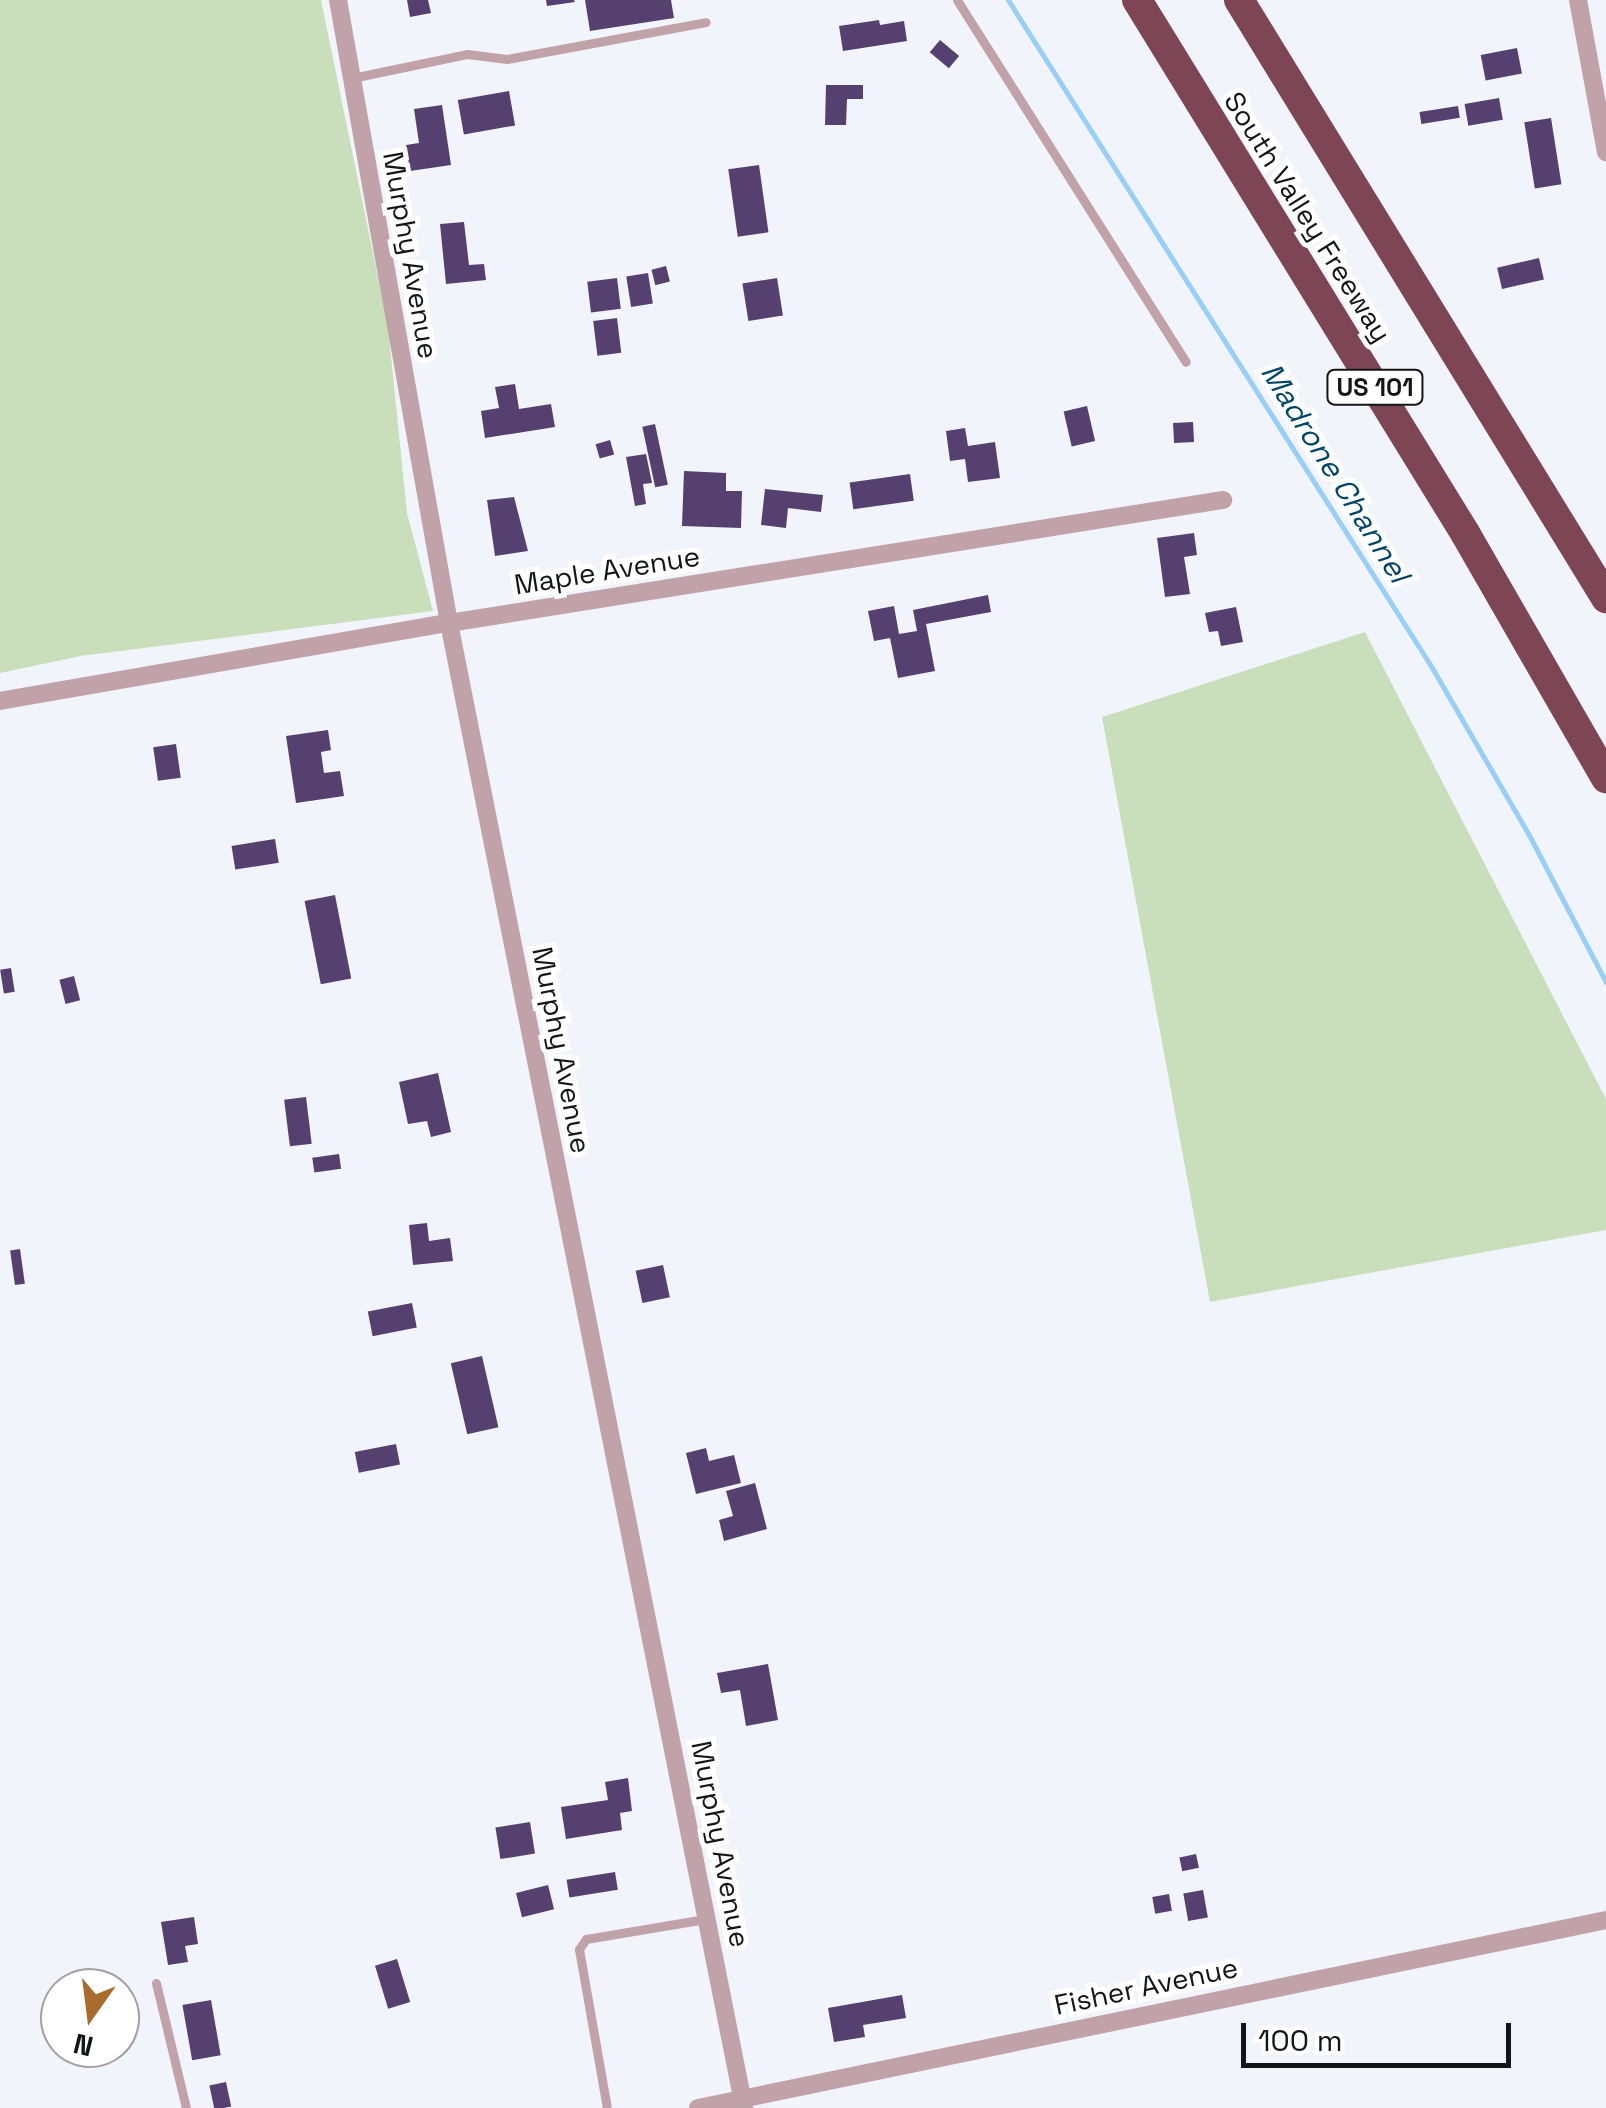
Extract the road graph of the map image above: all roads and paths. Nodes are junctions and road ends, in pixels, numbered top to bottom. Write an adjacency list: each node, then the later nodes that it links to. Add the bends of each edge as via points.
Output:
1 (338, 0): 7 (street, Murphy Avenue)
2 (957, 0): 10 (lane)
3 (1136, 0): 15 (highway, South Valley Freeway / US 101, via 1465,533)
4 (1239, 0): 12 (highway, South Valley Freeway / US 101)
5 (1578, 0): 8 (street)
6 (706, 22): 7 (lane, via 507,59 467,54)
7 (352, 78): 13 (street, Murphy Avenue)
8 (1600, 88): 9 (street)
9 (1606, 152)
10 (1186, 362)
11 (1223, 500): 13 (street, Maple Avenue)
12 (1606, 598)
13 (449, 623): 14 (street, Maple Avenue); 16 (street, Murphy Avenue)
14 (0, 701)
15 (1606, 778)
16 (708, 1918): 19 (street, Murphy Avenue); 21 (lane, via 586,1939 579,1950)
17 (1606, 1920): 19 (street, Fisher Avenue)
18 (156, 1984): 20 (lane)
19 (743, 2104): 22 (street, Fisher Avenue)
20 (186, 2108)
21 (607, 2108)
22 (698, 2108)

